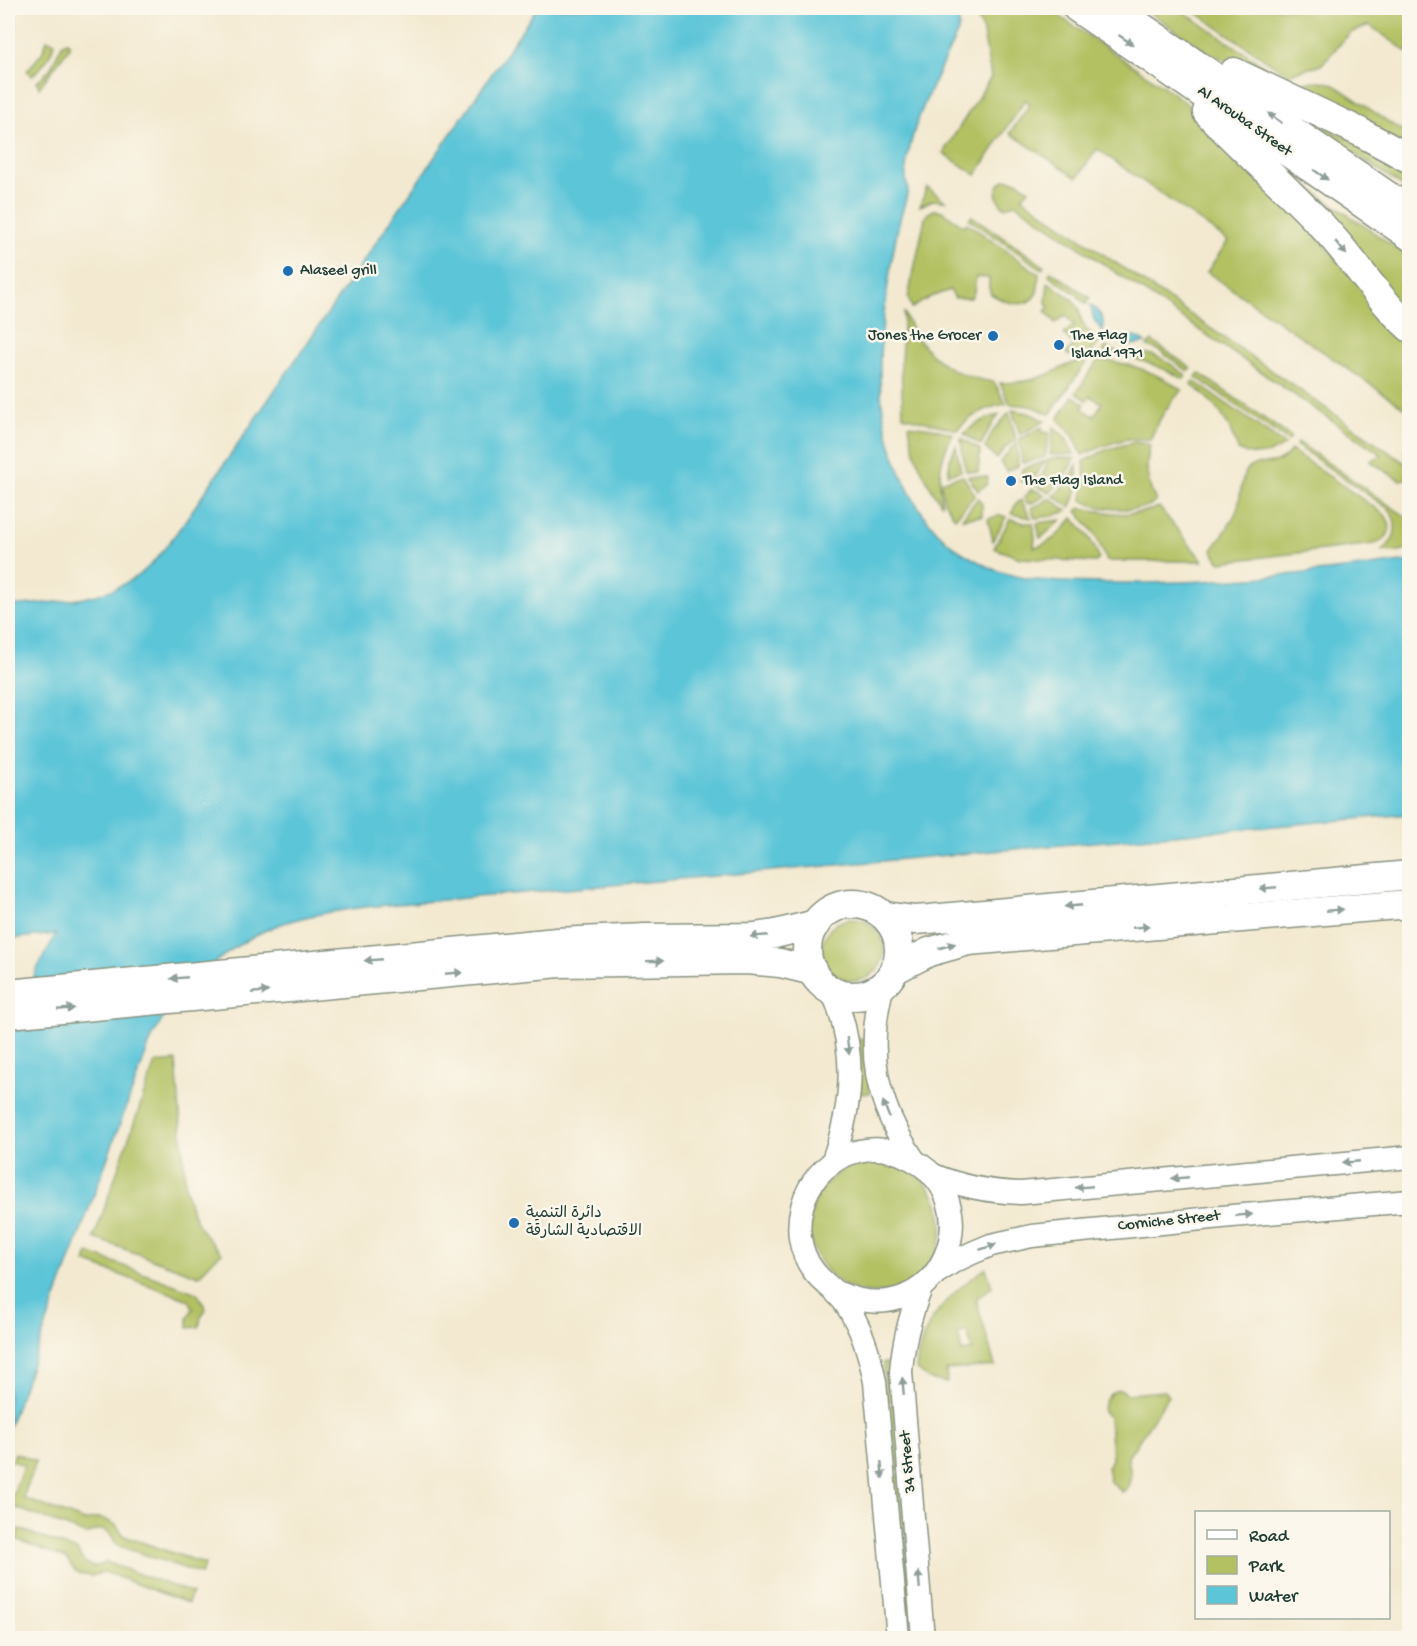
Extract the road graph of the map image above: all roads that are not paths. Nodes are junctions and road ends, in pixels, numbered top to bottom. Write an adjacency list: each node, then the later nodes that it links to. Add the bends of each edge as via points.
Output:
1 (1077, 8): 3 (main road, Al Arouba Street, one-way to 3)
2 (1114, 8): 3 (main road, Al Arouba Street)
3 (1177, 63): 4 (main road, via 1195,57 1216,63); 5 (main road, Al Arouba Street, one-way to 3); 6 (main road, Al Arouba Street, one-way to 6); 7 (main road, one-way to 7, via 1216,122 1325,230 1381,300)
4 (1410, 159)
5 (1410, 211)
6 (1410, 236)
7 (1410, 328)
8 (1410, 875): 10 (main road, one-way to 10, via 929,919)
9 (1410, 904): 13 (main road, one-way to 9, via 929,952 968,941)
10 (885, 916): 11 (main road, via 870,907 853,904 836,908); 13 (main road, via 896,932 899,951)
11 (816, 924): 12 (main road, one-way to 12, via 754,937 667,938); 14 (main road, via 810,935 809,959)
12 (559, 953): 14 (main road, one-way to 14, via 780,963); 15 (main road, one-way to 15); 16 (main road, one-way to 12)
13 (888, 977): 14 (main road, via 869,993 854,996); 19 (street, one-way to 13, via 894,1128 877,1076 873,1040 878,1003)
14 (822, 981): 18 (street, one-way to 18, via 845,1027 850,1066 845,1125)
15 (8, 994)
16 (8, 1014)
17 (1410, 1156): 19 (street, one-way to 19, via 1021,1193 975,1189 948,1181)
18 (832, 1163): 19 (street, via 852,1153 873,1149 901,1154); 22 (street, via 806,1194 799,1224 804,1255 821,1281)
19 (923, 1167): 21 (street, via 942,1188 952,1222 945,1257)
20 (1410, 1201): 21 (street, Corniche Street, one-way to 20, via 972,1252 1032,1236)
21 (929, 1280): 22 (street, via 909,1296 880,1303); 24 (street, 34 Street, one-way to 21, via 901,1372 907,1329)
22 (838, 1293): 23 (street, 34 Street, one-way to 23, via 862,1336 875,1382)
23 (898, 1638)
24 (923, 1638)

